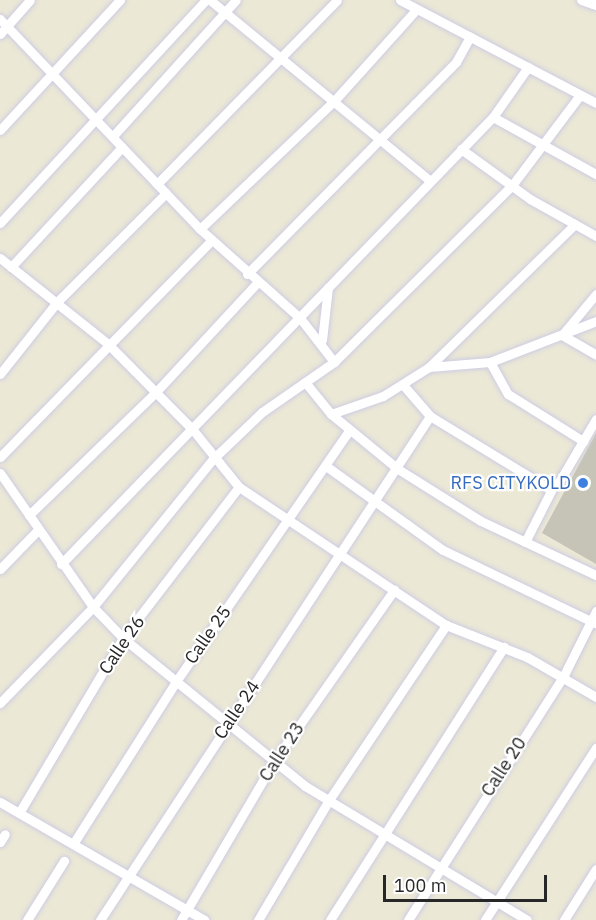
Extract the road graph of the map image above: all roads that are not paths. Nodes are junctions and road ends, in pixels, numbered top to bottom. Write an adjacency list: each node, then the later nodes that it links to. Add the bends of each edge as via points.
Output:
1 (30, 0): 11 (street)
2 (120, 0): 16 (street)
3 (208, 0): 10 (street); 21 (street)
4 (236, 0): 10 (street)
5 (337, 0): 14 (street)
6 (400, 0): 9 (street)
7 (582, 0): 8 (street)
8 (596, 5)
9 (416, 10): 13 (street); 18 (street)
10 (226, 11): 14 (street); 23 (street)
11 (4, 22): 12 (street); 16 (street)
12 (0, 34)
13 (470, 37): 15 (street); 24 (street, via 456,62)
14 (280, 57): 18 (street); 30 (street)
15 (528, 67): 17 (street); 20 (street)
16 (56, 73): 21 (street); 22 (street)
17 (580, 95): 19 (street); 25 (street)
18 (334, 100): 24 (street); 35 (street)
19 (596, 103)
20 (493, 117): 25 (street); 27 (street)
21 (96, 119): 23 (street); 33 (street)
22 (0, 130)
23 (113, 136): 26 (street)
24 (380, 139): 29 (street); 40 (street)
25 (541, 144): 28 (street); 31 (street)
26 (122, 147): 30 (street); 39 (street)
27 (461, 149): 29 (street); 31 (street)
28 (596, 174)
29 (429, 180): 42 (street)
30 (157, 184): 32 (street)
31 (513, 184): 34 (street); 51 (street)
32 (166, 193): 35 (street); 44 (street)
33 (0, 223)
34 (575, 224): 36 (street); 53 (street)
35 (200, 229): 37 (street)
36 (596, 236)
37 (212, 240): 40 (street); 49 (street, via 164,293)
38 (0, 258): 39 (street)
39 (11, 267): 44 (street)
40 (247, 274): 41 (street)
41 (257, 283): 45 (street); 57 (street)
42 (328, 287): 45 (street); 48 (street)
43 (596, 294): 47 (street)
44 (57, 302): 49 (street); 54 (street)
45 (300, 318): 48 (street); 61 (street)
46 (596, 321): 47 (street)
47 (562, 335): 50 (street); 52 (street)
48 (322, 340): 51 (street)
49 (106, 343): 57 (street); 64 (street)
50 (596, 355)
51 (334, 362): 55 (street)
52 (490, 362): 53 (street); 63 (street, via 508,394)
53 (429, 367): 56 (street)
54 (0, 374)
55 (304, 382): 58 (street); 65 (street)
56 (404, 386): 58 (street); 59 (street)
57 (155, 393): 61 (street); 72 (street)
58 (331, 414): 62 (street)
59 (430, 416): 67 (street, Calle 24); 70 (street, via 531,481)
60 (596, 419): 63 (street)
61 (192, 430): 65 (street); 77 (street)
62 (349, 431): 66 (street, Calle 25); 67 (street)
63 (583, 441): 70 (street)
64 (0, 457)
65 (212, 460): 69 (street); 81 (street)
66 (326, 466): 71 (street); 73 (street, Calle 25)
67 (398, 469): 71 (street, Calle 24); 75 (street)
68 (0, 475): 72 (street)
69 (238, 487): 73 (street); 85 (street, Calle 26)
70 (553, 487): 75 (street)
71 (373, 500): 76 (street, Calle 24); 83 (street, via 443,550)
72 (29, 515): 74 (street)
73 (289, 519): 76 (street); 88 (street, Calle 25)
74 (37, 531): 77 (street); 78 (street)
75 (525, 542): 79 (street)
76 (341, 555): 80 (street); 91 (street, Calle 24)
77 (61, 564): 81 (street)
78 (0, 569)
79 (596, 575)
80 (394, 590): 84 (street); 93 (street, Calle 23)
81 (93, 607): 85 (street); 90 (street)
82 (596, 611): 83 (street, Calle 20)
83 (594, 622): 87 (street, Calle 20)
84 (446, 625): 86 (street); 94 (street)
85 (123, 638): 88 (street); 96 (street, Calle 26)
86 (504, 647): 87 (street); 97 (street)
87 (563, 677): 89 (street); 100 (street, Calle 20)
88 (177, 680): 91 (street); 98 (street, Calle 25)
89 (596, 697)
90 (0, 703)
91 (230, 721): 93 (street); 102 (street, Calle 24)
92 (596, 748): 103 (street)
93 (275, 760): 94 (street); 104 (street, Calle 23)
94 (329, 800): 97 (street); 109 (street)
95 (0, 802): 96 (street)
96 (20, 813): 98 (street)
97 (382, 831): 100 (street); 110 (street)
98 (73, 844): 102 (street)
99 (64, 861): 105 (street)
100 (439, 865): 103 (street); 111 (street, Calle 20)
101 (596, 869): 114 (street)
102 (129, 873): 104 (street); 106 (street, Calle 24)
103 (497, 901): 112 (street); 113 (street)
104 (188, 910): 107 (street, Calle 23); 108 (street)
105 (27, 920)
106 (100, 920)
107 (181, 920)
108 (204, 920)
109 (258, 920)
110 (330, 920)
111 (408, 920)
112 (485, 920)
113 (527, 920)
114 (564, 920)

